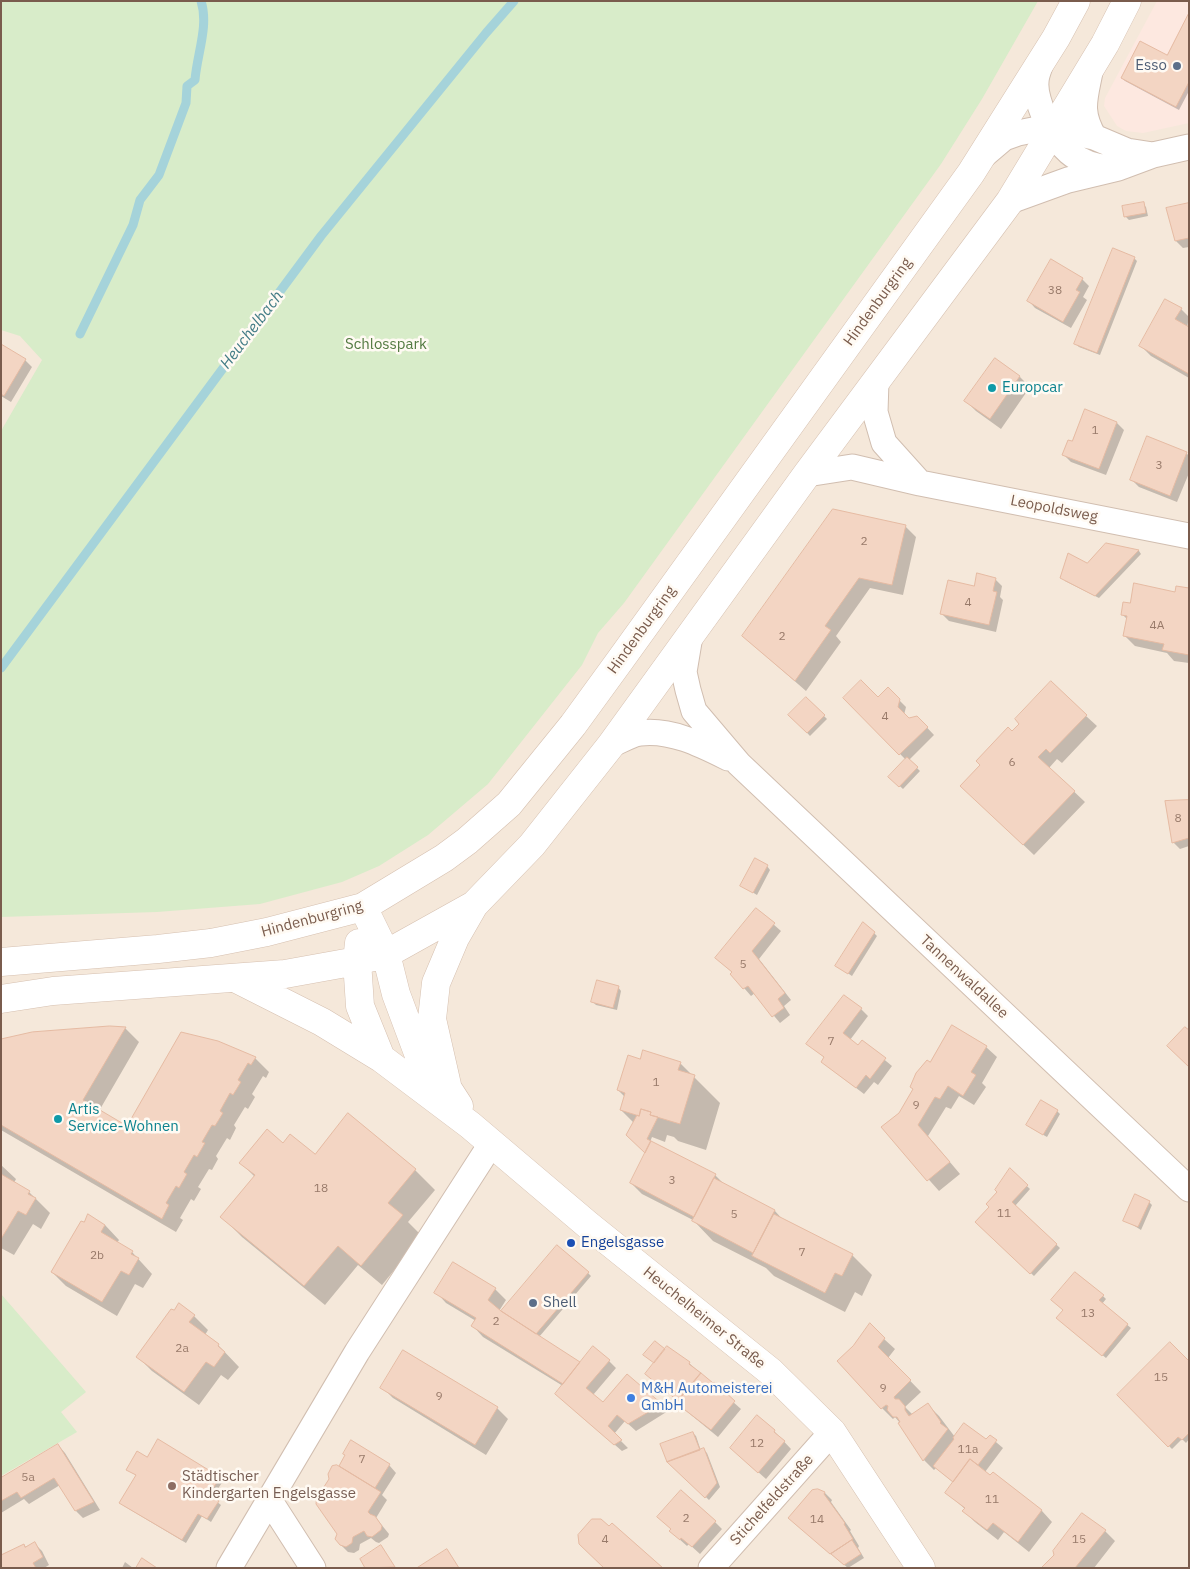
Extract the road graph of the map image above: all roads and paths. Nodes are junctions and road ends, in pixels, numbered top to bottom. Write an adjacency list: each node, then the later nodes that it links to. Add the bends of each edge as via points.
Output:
1 (1076, 1): 3 (street, Hindenburgring)
2 (1127, 1): 4 (street)
3 (1042, 57): 5 (street, via 1036,83 1040,105); 9 (street, Hindenburgring)
4 (1091, 67): 5 (street); 6 (street, via 1084,108)
5 (1051, 132): 6 (street, via 1073,132); 9 (street, via 1033,130 1018,133 1004,138); 10 (street, via 1079,160 1097,167); 11 (street)
6 (1094, 137): 8 (street, via 1127,151)
7 (1189, 147): 8 (street)
8 (1153, 155): 10 (street)
9 (982, 156): 20 (street, Hindenburgring, via 622,659 509,804 444,858)
10 (1118, 168): 11 (street, via 1068,180)
11 (1010, 201): 12 (street)
12 (876, 381): 13 (street); 14 (street, via 875,412 884,443)
13 (807, 474): 14 (street, Leopoldsweg, via 852,467); 16 (street)
14 (920, 483): 15 (street, Leopoldsweg)
15 (1189, 536)
16 (690, 636): 17 (street); 18 (street, Tannenwaldallee, via 684,672 694,711)
17 (611, 745): 18 (street, Tannenwaldallee, via 639,733 659,733 698,742); 19 (street, via 532,845)
18 (739, 764): 30 (street, Tannenwaldallee)
19 (474, 904): 21 (street); 27 (street, Heuchelheimer Straße, via 436,983 432,1019)
20 (363, 907): 21 (street, Heuchelheimer Straße); 22 (street); 23 (street, Hindenburgring, via 211,943)
21 (386, 954): 22 (street); 27 (street, Heuchelheimer Straße, via 396,994 418,1053)
22 (357, 961): 24 (street, via 285,974); 26 (street, via 360,1006)
23 (1, 962)
24 (236, 978): 25 (street); 26 (street, via 322,1022)
25 (1, 999)
26 (381, 1058): 28 (street, Heuchelheimer Straße)
27 (448, 1089): 28 (street, Heuchelheimer Straße)
28 (470, 1125): 29 (street, Heuchelheimer Straße)
29 (491, 1144): 31 (street, Heuchelheimer Straße, via 771,1372); 32 (street, via 357,1352)
30 (1189, 1189)
31 (832, 1432): 35 (street, Stichelfeldstraße); 36 (street, Heuchelheimer Straße)
32 (270, 1501): 33 (street); 34 (street)
33 (229, 1568)
34 (313, 1568)
35 (712, 1568)
36 (921, 1568)

